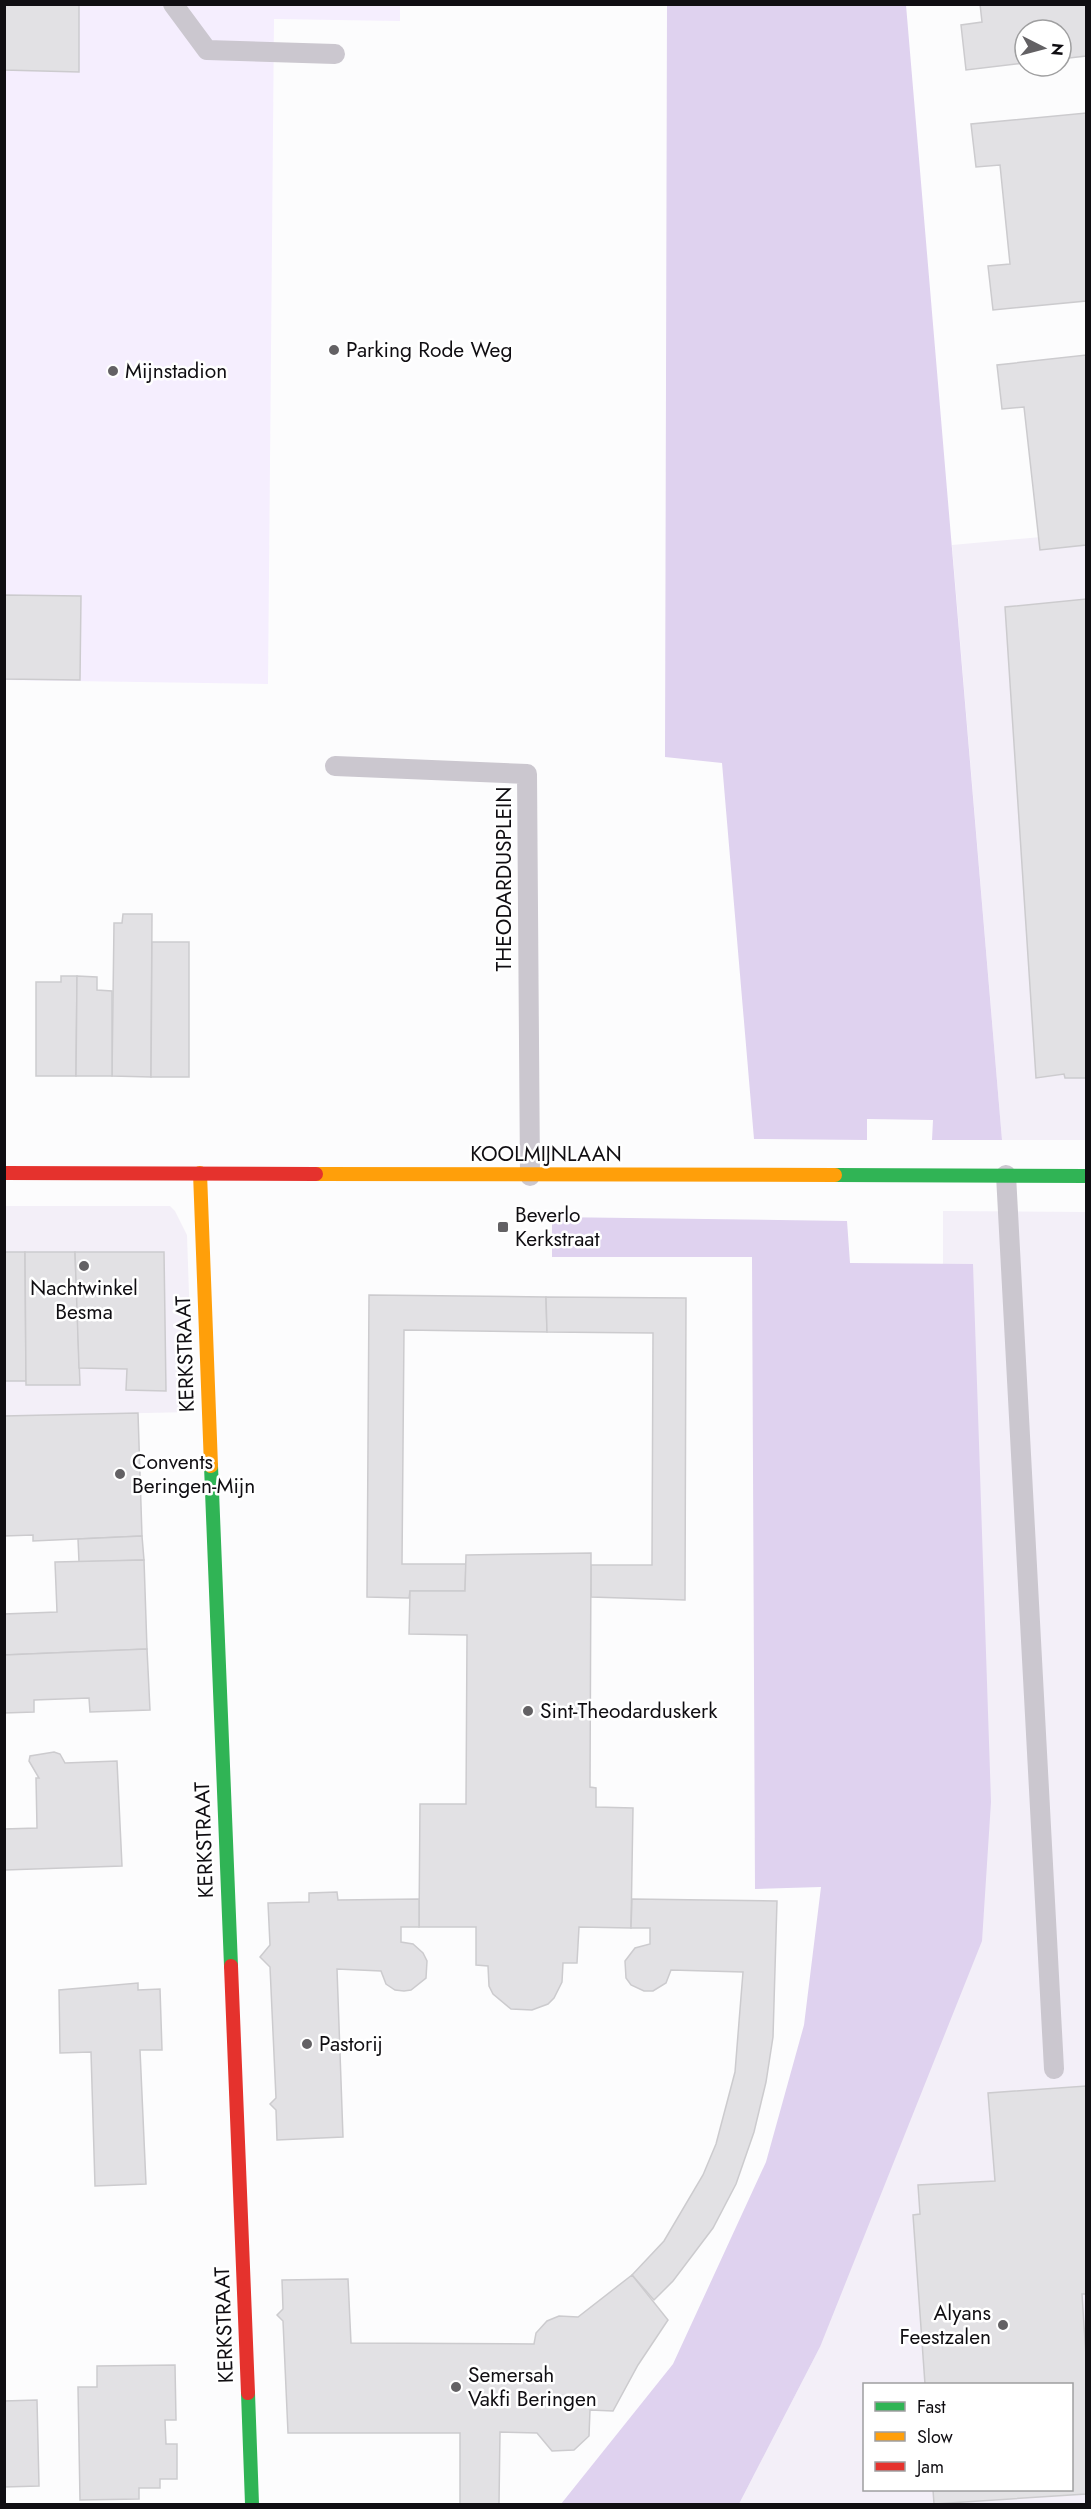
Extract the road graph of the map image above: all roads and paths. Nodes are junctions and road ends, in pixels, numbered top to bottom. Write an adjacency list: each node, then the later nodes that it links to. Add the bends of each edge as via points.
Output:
1 (173, 4): 2 (lane, via 207,50)
2 (335, 54)
3 (335, 766): 7 (lane, THEODARDUSPLEIN, via 527,774)
4 (4, 1173): 5 (street, KOOLMIJNLAAN)
5 (200, 1173): 7 (street, KOOLMIJNLAAN); 10 (street, KERKSTRAAT)
6 (1006, 1175): 7 (street, KOOLMIJNLAAN); 8 (street, KOOLMIJNLAAN); 9 (lane)
7 (530, 1176)
8 (1086, 1176)
9 (1054, 2069)
10 (252, 2505)

